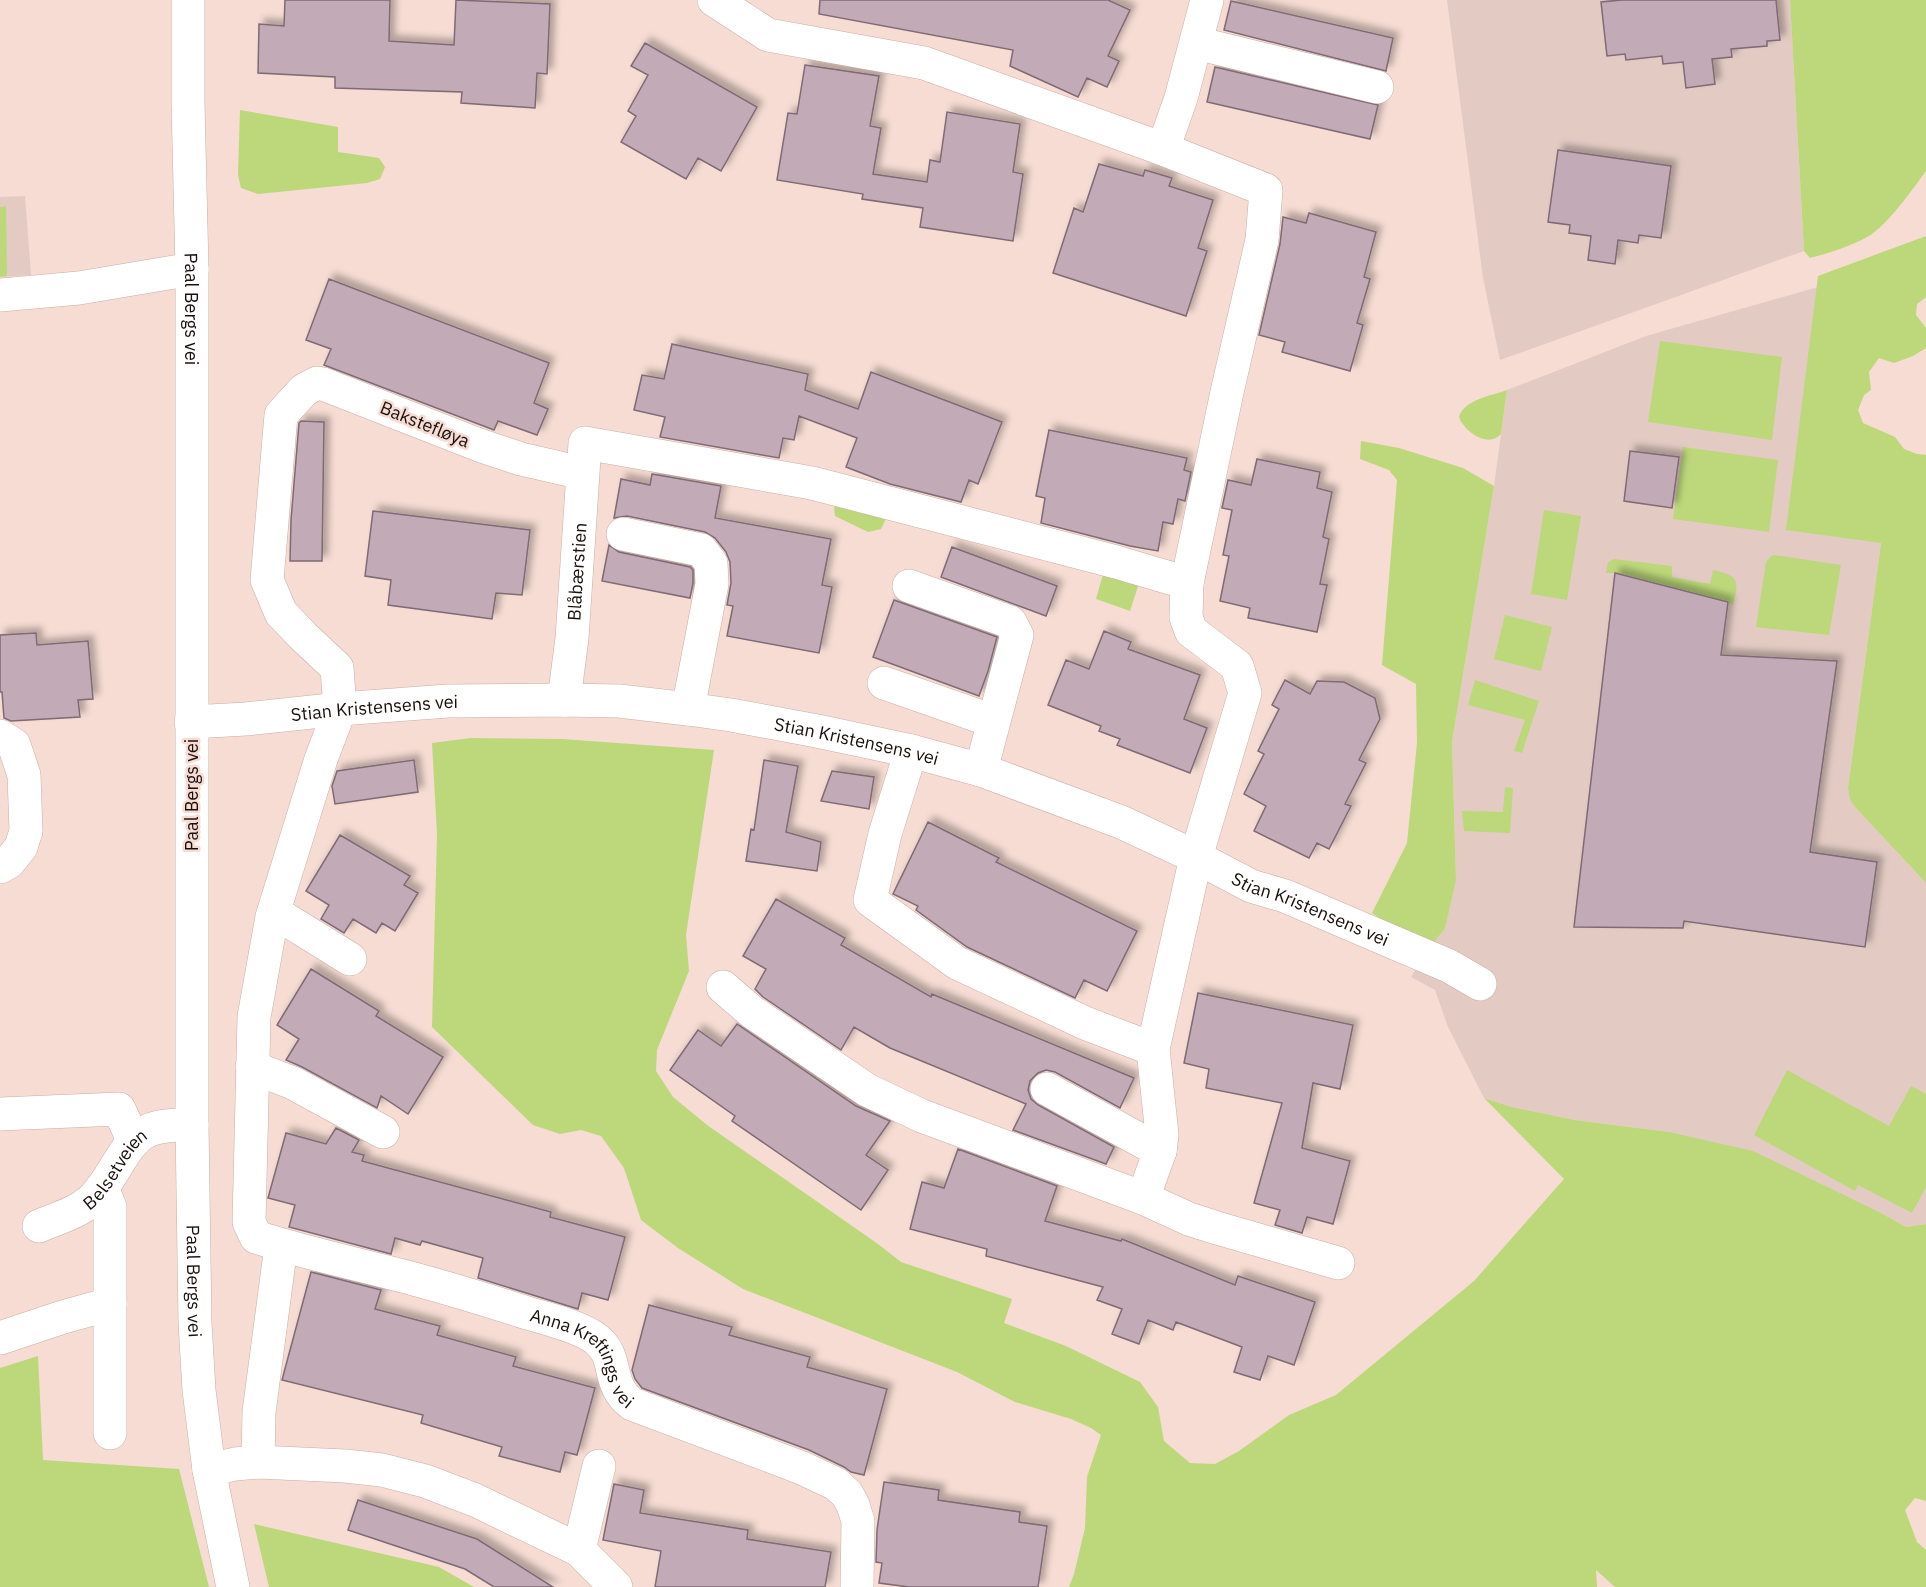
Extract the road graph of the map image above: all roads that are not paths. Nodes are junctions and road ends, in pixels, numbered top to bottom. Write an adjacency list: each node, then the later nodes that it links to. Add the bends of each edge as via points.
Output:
1 (188, 0): 7 (street, Paal Bergs vei)
2 (714, 0): 6 (street, via 768,35 924,63)
3 (1207, 0): 4 (street)
4 (1196, 43): 5 (street); 6 (street)
5 (1377, 87)
6 (1163, 149): 11 (street, via 1266,190 1262,240)
7 (192, 269): 8 (street, via 79,288); 18 (street, Paal Bergs vei)
8 (0, 295)
9 (583, 458): 11 (street, Bakstefløya, via 812,483); 14 (street, Blåbærstien, via 573,627); 15 (street, Bakstefløya, via 521,459 323,384 304,390 281,415 267,580 281,613 338,668)
10 (623, 534): 16 (street, via 701,550 711,563 712,584)
11 (1187, 584): 22 (street, via 1186,617 1191,631 1237,666 1245,693)
12 (909, 586): 17 (street, via 1010,622 1017,635)
13 (884, 683): 17 (street)
14 (564, 700): 15 (street, Stian Kristensens vei, via 448,701); 16 (street, Stian Kristensens vei, via 620,701)
15 (340, 709): 18 (street, Stian Kristensens vei); 24 (street, Anna Kreftings vei)
16 (688, 709): 20 (street, Stian Kristensens vei)
17 (993, 721): 21 (street)
18 (191, 722): 32 (street, Paal Bergs vei)
19 (0, 736): 23 (street, via 14,745 24,775 26,831 21,847)
20 (911, 751): 21 (street, Stian Kristensens vei); 28 (street, via 885,834 870,900 957,963 1085,1023)
21 (981, 770): 22 (street, Stian Kristensens vei, via 1122,822)
22 (1196, 856): 26 (street, Stian Kristensens vei, via 1251,886 1285,896 1409,948); 28 (street)
23 (0, 867)
24 (274, 912): 25 (street); 29 (street, Anna Kreftings vei, via 254,1017)
25 (350, 959)
26 (1480, 984)
27 (723, 987): 37 (street, via 752,1012 867,1090 922,1116)
28 (1153, 1049): 35 (street, via 1162,1135)
29 (252, 1067): 33 (street, via 293,1083); 39 (street, Anna Kreftings vei, via 249,1222 256,1237)
30 (1047, 1089): 35 (street)
31 (0, 1114): 34 (street, via 119,1109)
32 (192, 1125): 34 (street, Belsetveien, via 166,1125 147,1130); 46 (street, Paal Bergs vei, via 195,1323)
33 (383, 1132)
34 (133, 1140): 36 (street, Belsetveien)
35 (1160, 1151): 37 (street)
36 (102, 1188): 38 (street, Belsetveien, via 85,1206); 41 (street, via 110,1208)
37 (1143, 1198): 40 (street, via 1189,1219)
38 (39, 1226)
39 (281, 1246): 44 (street, via 259,1412); 50 (street, Anna Kreftings vei, via 478,1297 594,1337 609,1355 617,1389 632,1404 802,1468 836,1484 847,1494 858,1521)
40 (1338, 1263)
41 (110, 1305): 42 (street); 43 (street)
42 (0, 1338)
43 (110, 1433)
44 (258, 1462): 46 (street); 47 (street, via 382,1470 424,1481 475,1500)
45 (599, 1466): 47 (street)
46 (209, 1470): 48 (street, Paal Bergs vei)
47 (579, 1551): 49 (street)
48 (233, 1587)
49 (616, 1587)
50 (857, 1587)

